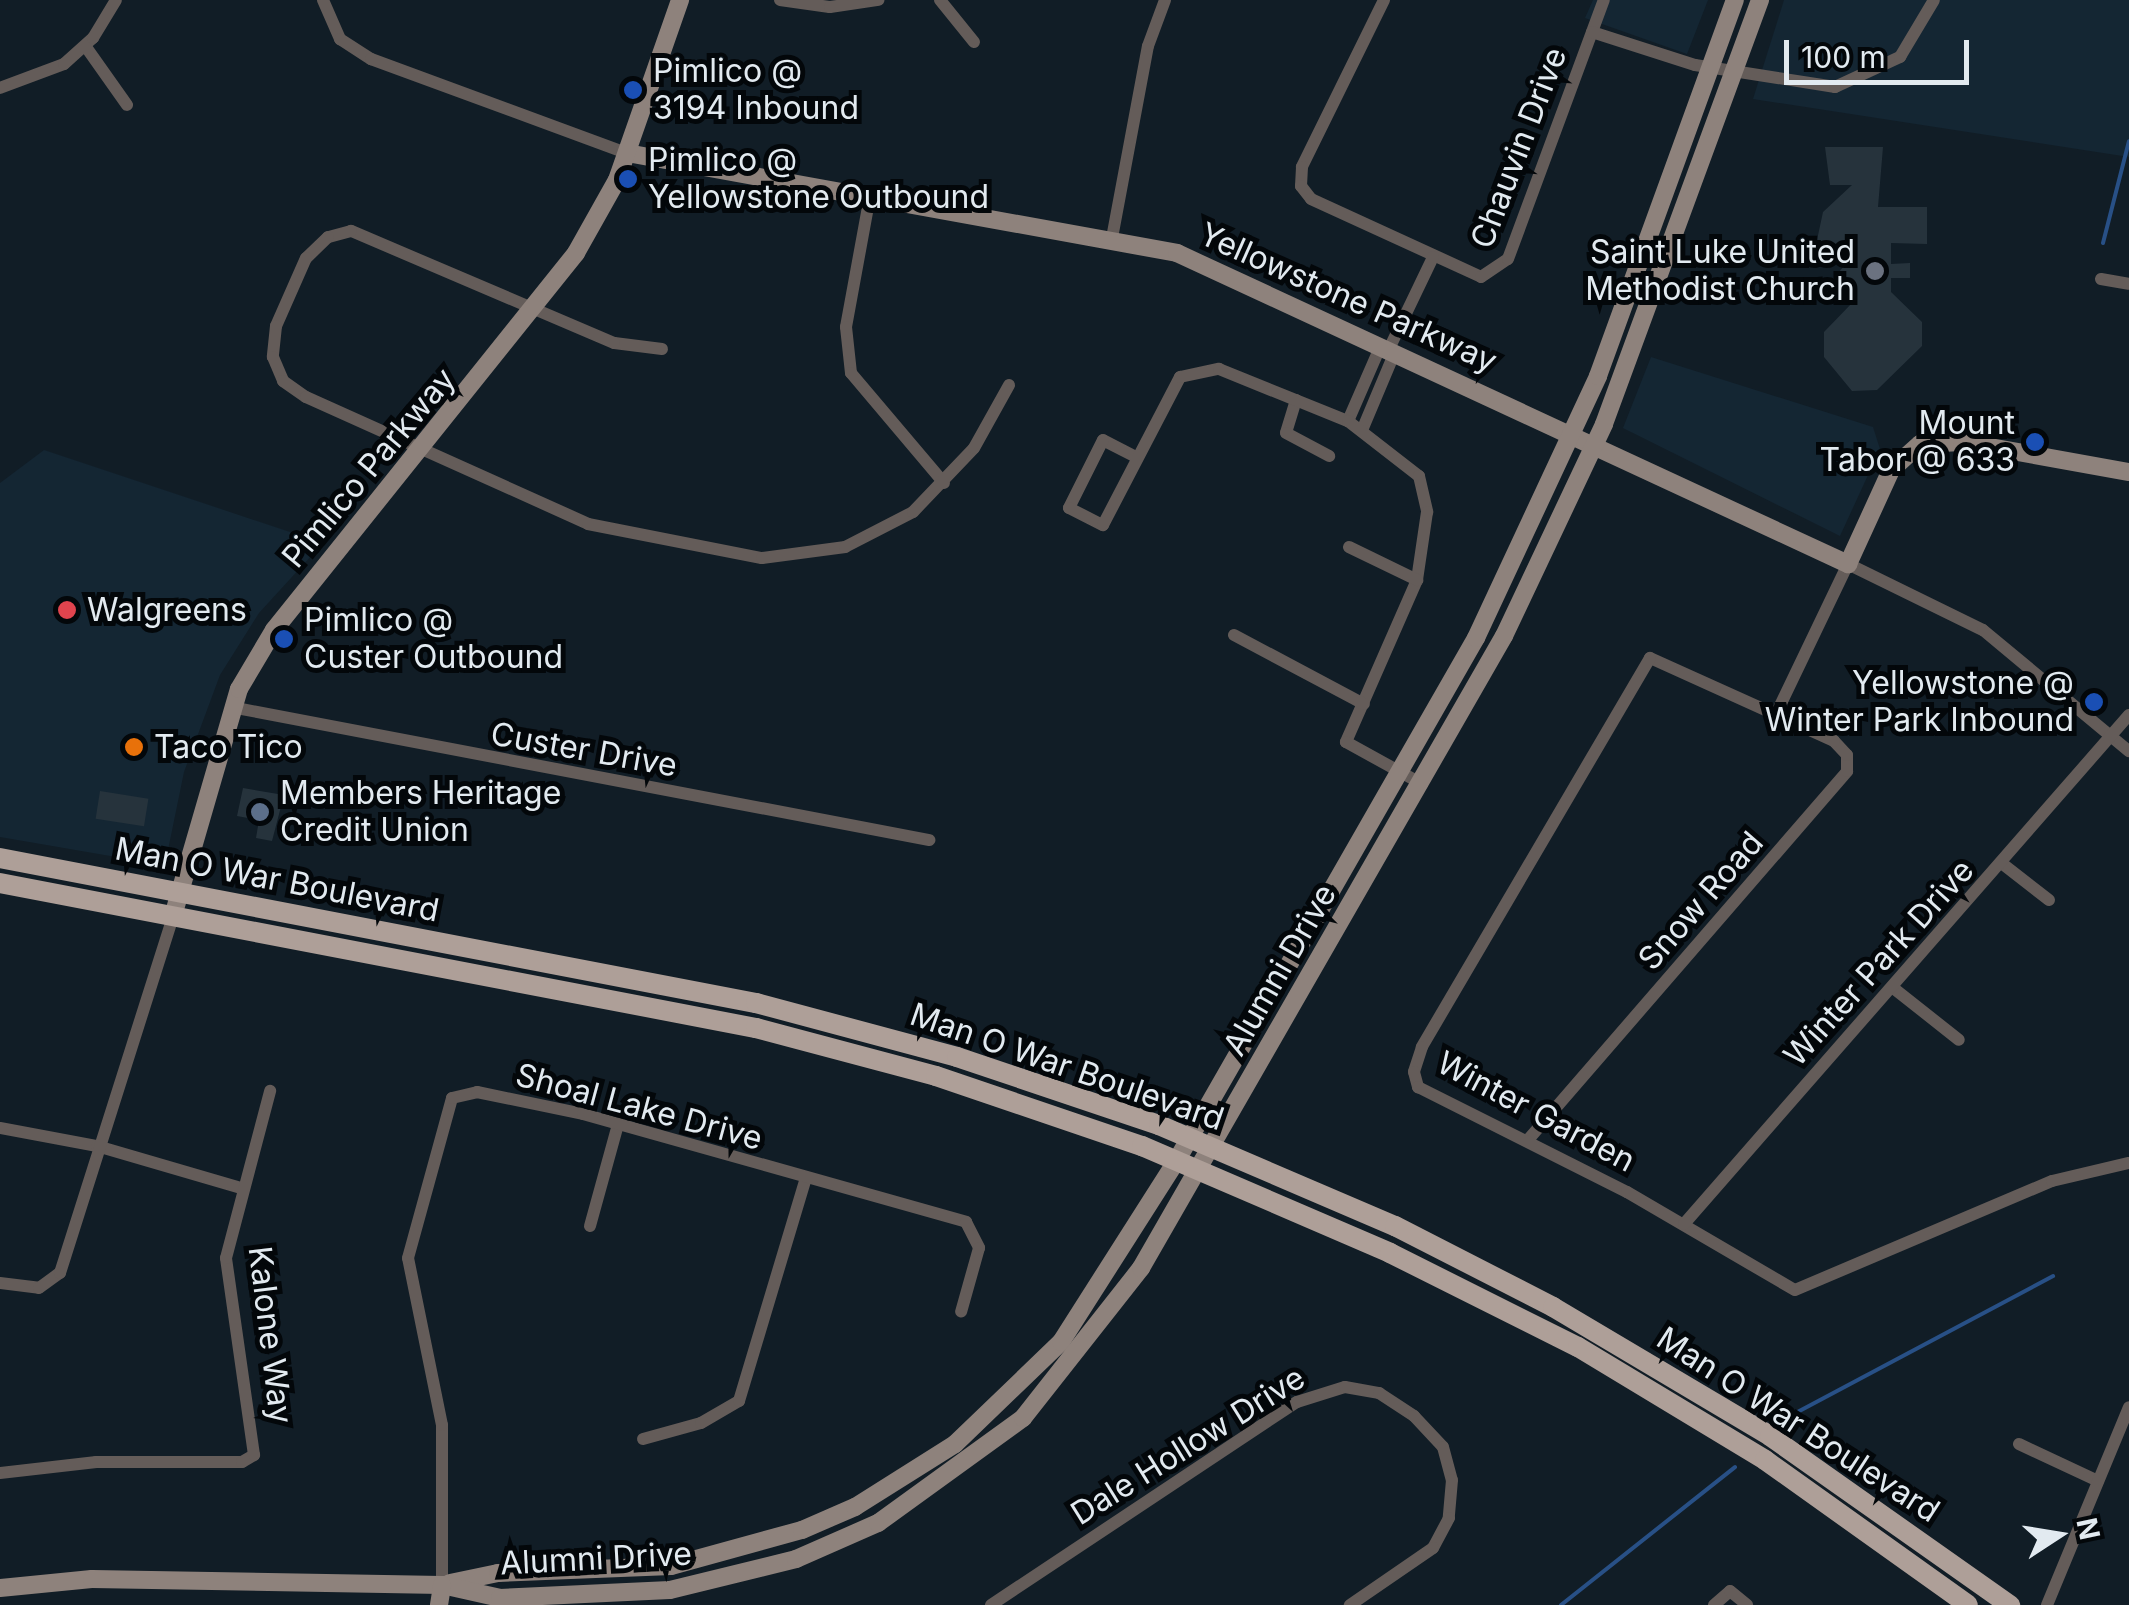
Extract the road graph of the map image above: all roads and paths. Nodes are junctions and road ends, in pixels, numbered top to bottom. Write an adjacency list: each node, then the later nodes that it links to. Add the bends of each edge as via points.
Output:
1 (116, 0): 15 (street)
2 (323, 0): 20 (street, Yellowstone Parkway, via 340,39 371,59)
3 (680, 0): 20 (street, Pimlico Parkway)
4 (780, 0): 5 (street, via 830,7)
5 (878, 0)
6 (940, 0): 14 (street)
7 (1165, 0): 22 (street, via 1148,46)
8 (1384, 0): 23 (street, via 1302,167 1301,186 1311,199)
9 (1604, 0): 13 (street, Chauvin Drive)
10 (1735, 0): 16 (street, Alumni Drive)
11 (1760, 0): 17 (street, Alumni Drive)
12 (1934, 0): 17 (street, Chauvin Drive, via 1900,58 1855,82 1812,86)
13 (1592, 32): 16 (street, Chauvin Drive); 23 (street, Chauvin Drive, via 1504,266 1481,278)
14 (974, 42)
15 (86, 48): 18 (street, via 39,78); 19 (street)
16 (1711, 68): 17 (street, Chauvin Drive); 33 (street, Alumni Drive)
17 (1734, 72): 34 (street, Alumni Drive)
18 (0, 88)
19 (127, 105)
20 (627, 152): 21 (street, Yellowstone Parkway); 26 (street, Pimlico Parkway, via 576,253)
21 (870, 196): 22 (street, Yellowstone Parkway); 39 (street, via 846,327 851,373)
22 (1112, 238): 27 (street, Yellowstone Parkway, via 1198,261)
23 (1434, 257): 27 (street)
24 (2101, 279): 25 (street)
25 (2129, 284)
26 (538, 309): 28 (street, via 614,343); 35 (street, Pimlico Parkway); 35 (street, via 365,232 316,246 276,326 276,369 306,397)
27 (1388, 348): 31 (street); 32 (street); 33 (street, Yellowstone Parkway)
28 (662, 349)
29 (1009, 385): 39 (street)
30 (1296, 400): 31 (street); 36 (street, via 1286,433); 37 (street, via 1201,369 1180,377)
31 (1348, 420): 32 (street)
32 (1362, 428): 42 (street, via 1418,476 1426,527)
33 (1574, 434): 34 (street, Yellowstone Parkway); 50 (street, Alumni Drive)
34 (1597, 444): 41 (street, Yellowstone Parkway); 51 (street, Alumni Drive)
35 (423, 450): 39 (street, via 618,534 762,558 868,538); 45 (street, Pimlico Parkway, via 274,630)
36 (1329, 456)
37 (1136, 457): 37 (street, via 1102,524 1070,508 1103,440)
38 (2129, 472): 41 (street, via 1962,442 1920,444 1891,470)
39 (944, 484)
40 (1349, 548): 42 (street)
41 (1848, 564): 46 (street); 48 (street, Yellowstone Parkway, via 1983,630)
42 (1417, 580): 44 (street)
43 (1234, 635): 44 (street)
44 (1364, 704): 50 (street, via 1346,742)
45 (231, 707): 52 (street, Custer Drive); 56 (street, Pimlico Parkway)
46 (1776, 714): 65 (street, Snow Road, via 1840,746 1844,778); 65 (street, Winter Garden, via 1650,658 1422,1048 1414,1072 1418,1087)
47 (2129, 716): 48 (street, Winter Park Drive)
48 (2112, 736): 49 (street, Yellowstone Parkway); 54 (street, Winter Park Drive)
49 (2129, 751)
50 (1401, 773): 51 (street); 64 (street, Alumni Drive)
51 (1422, 784): 67 (street, Alumni Drive)
52 (929, 840)
53 (0, 858): 56 (main road, Man O War Boulevard)
54 (2004, 865): 57 (street); 59 (street, Winter Park Drive)
55 (0, 883): 58 (main road, Man O War Boulevard)
56 (180, 892): 58 (street, Pimlico Parkway); 64 (main road, Man O War Boulevard, via 756,1003 958,1057)
57 (2050, 900)
58 (173, 916): 66 (street, Pimlico Parkway); 68 (main road, Man O War Boulevard, via 756,1028 936,1076)
59 (1892, 987): 60 (street); 73 (street, Winter Park Drive)
60 (1958, 1040)
61 (270, 1090): 72 (street, Kalone Way)
62 (618, 1124): 71 (street, Shoal Lake Drive); 74 (street); 82 (street, Shoal Lake Drive, via 477,1092 452,1098 444,1109 408,1258 442,1425)
63 (0, 1128): 66 (street)
64 (1190, 1137): 67 (main road, Man O War Boulevard); 68 (street, Alumni Drive)
65 (1527, 1141): 73 (street, Winter Garden)
66 (97, 1146): 72 (street); 75 (street, Pimlico Parkway, via 57,1277 39,1288)
67 (1214, 1148): 70 (street, Alumni Drive); 90 (main road, Man O War Boulevard, via 1395,1226 1635,1354 1805,1459)
68 (1177, 1160): 70 (main road, Man O War Boulevard); 82 (street, Alumni Drive, via 1061,1342 983,1422 897,1484 735,1553 645,1570 498,1573)
69 (2129, 1162): 73 (street, Winter Garden, via 2042,1184 1800,1290)
70 (1201, 1168): 82 (street, Alumni Drive, via 1123,1296 1037,1404 966,1466 878,1523 780,1564 670,1590 500,1598); 89 (main road, Man O War Boulevard, via 1390,1253 1612,1367 1765,1460)
71 (805, 1180): 76 (street, Shoal Lake Drive, via 974,1227 979,1248); 78 (street, via 740,1401 701,1423)
72 (242, 1188): 80 (street, Kalone Way, via 226,1258 252,1458)
73 (1684, 1224)
74 (590, 1226)
75 (0, 1283)
76 (961, 1312)
77 (2129, 1407): 81 (street)
78 (643, 1439)
79 (2019, 1444): 81 (street)
80 (0, 1473)
81 (2098, 1481): 91 (street)
82 (442, 1585): 83 (street, Alumni Drive, via 92,1579); 84 (street)
83 (0, 1588)
84 (439, 1605)
85 (991, 1605): 86 (street, Dale Hollow Drive, via 1297,1402 1345,1387 1379,1393 1414,1416 1442,1447 1452,1480 1449,1518 1433,1548)
86 (1350, 1605)
87 (1714, 1605): 88 (street, via 1730,1591)
88 (1747, 1605)
89 (1968, 1605)
90 (2010, 1605)
91 (2047, 1605)

